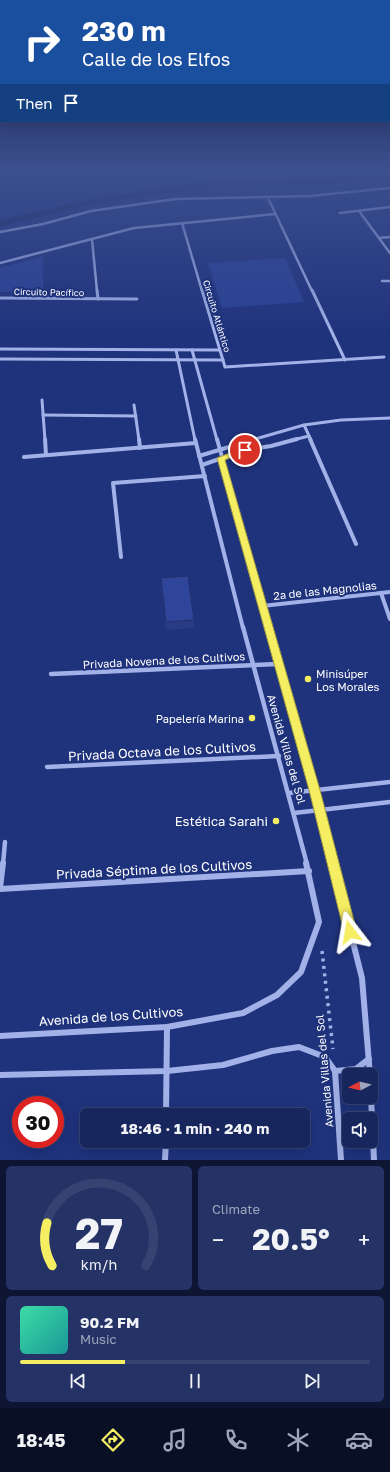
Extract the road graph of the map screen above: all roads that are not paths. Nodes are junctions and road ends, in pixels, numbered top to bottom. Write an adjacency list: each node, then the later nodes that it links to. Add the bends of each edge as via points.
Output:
1 (32, 226): 6 (street)
2 (152, 226): 9 (street)
3 (183, 226): 20 (street, Circuito Atlántico)
4 (281, 226): 26 (street)
5 (370, 226): 8 (street)
6 (0, 232)
7 (390, 237): 8 (street)
8 (379, 238): 10 (street)
9 (92, 239): 11 (street); 15 (street, Circuito Pacífico)
10 (390, 253)
11 (0, 262)
12 (382, 281): 13 (street)
13 (390, 281)
14 (0, 298): 15 (street, Circuito Pacífico)
15 (98, 299): 16 (street, Circuito Pacífico)
16 (137, 299)
17 (0, 349): 18 (street)
18 (176, 350): 19 (street); 23 (street, Avenida Villas del Sol)
19 (192, 350): 20 (street); 24 (street, Avenida Villas del Sol)
20 (220, 350): 25 (street, Circuito Atlántico)
21 (384, 357): 26 (street, Circuito Atlántico)
22 (0, 359): 23 (street)
23 (179, 360): 24 (street); 34 (street, Avenida Villas del Sol)
24 (194, 360): 25 (street); 36 (street, Avenida Villas del Sol)
25 (223, 360): 26 (street, Circuito Atlántico, via 225,367)
26 (345, 360)
27 (42, 400): 29 (street)
28 (134, 405): 30 (street)
29 (43, 415): 30 (street); 37 (street)
30 (136, 416): 35 (street)
31 (390, 418): 32 (street)
32 (304, 425): 33 (street); 36 (street)
33 (308, 436): 40 (street); 43 (street)
34 (196, 443): 35 (street); 38 (street, Avenida Villas del Sol)
35 (140, 448): 37 (street)
36 (219, 451): 38 (street); 40 (street, Avenida Villas del Sol)
37 (46, 455): 39 (street)
38 (200, 456): 41 (street, Avenida Villas del Sol)
39 (24, 457)
40 (221, 458): 41 (street); 47 (street, Avenida Villas del Sol)
41 (202, 464): 42 (street, Avenida Villas del Sol)
42 (205, 476): 44 (street, via 113,483); 50 (street, Avenida Villas del Sol)
43 (356, 544)
44 (121, 557)
45 (390, 592): 46 (street, 2a de las Magnolias)
46 (380, 593): 47 (street, 2a de las Magnolias); 48 (street)
47 (262, 606): 49 (street, Avenida Villas del Sol)
48 (390, 619)
49 (278, 664): 50 (street, Privada Novena de los Cultivos); 55 (street, Avenida Villas del Sol)
50 (252, 665): 51 (street, Privada Novena de los Cultivos); 52 (street, Avenida Villas del Sol)
51 (51, 674)
52 (279, 756): 53 (street, Privada Octava de los Cultivos); 56 (street, Avenida Villas del Sol)
53 (47, 767)
54 (390, 782): 55 (street)
55 (315, 790): 56 (street); 58 (street, Avenida Villas del Sol)
56 (289, 793): 59 (street, Avenida Villas del Sol)
57 (390, 802): 58 (street)
58 (320, 810): 59 (street); 66 (street, Avenida Villas del Sol, via 362,978)
59 (294, 813): 61 (street, Avenida Villas del Sol)
60 (6, 842): 62 (street)
61 (309, 871): 62 (street, Privada Séptima de los Cultivos); 63 (street, Avenida Villas del Sol)
62 (0, 889)
63 (318, 922): 64 (street, Avenida de los Cultivos, via 301,972 277,995 243,1013)
64 (167, 1027): 65 (street, Avenida de los Cultivos); 68 (street)
65 (0, 1036)
66 (370, 1059): 67 (street, Avenida Villas del Sol); 69 (street, via 356,1069)
67 (370, 1068)
68 (166, 1071): 69 (street, via 224,1065 272,1051 299,1048 325,1057); 70 (street); 72 (street)
69 (335, 1071): 75 (street, Avenida Villas del Sol)
70 (0, 1075)
71 (371, 1104): 76 (street)
72 (166, 1108)
73 (166, 1148): 74 (street)
74 (165, 1160)
75 (341, 1160)
76 (374, 1160)

